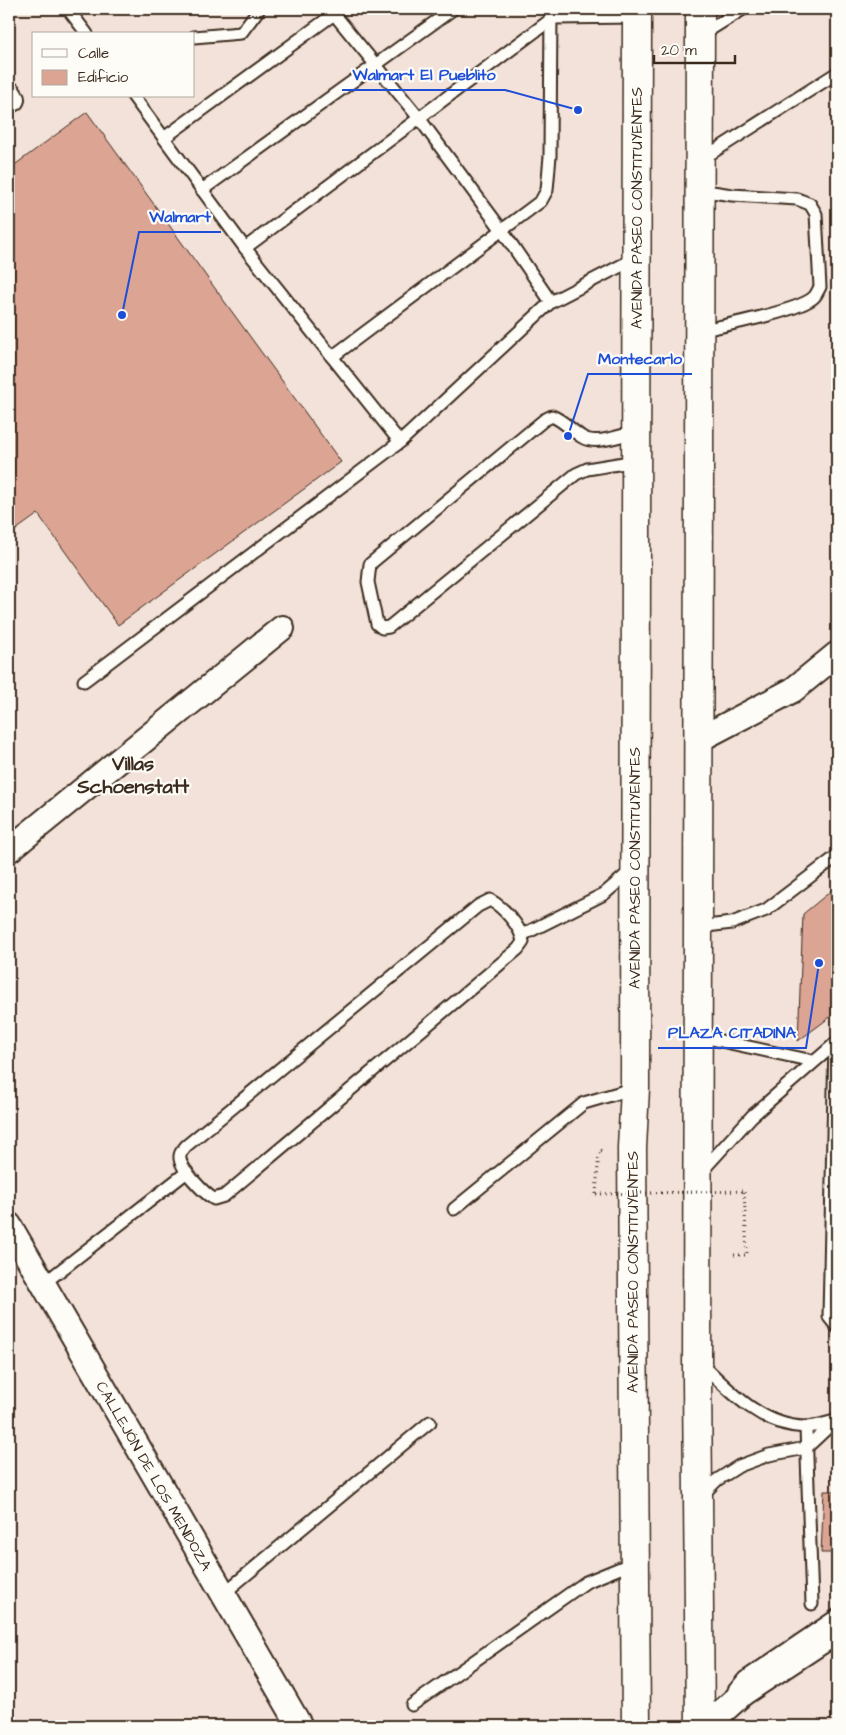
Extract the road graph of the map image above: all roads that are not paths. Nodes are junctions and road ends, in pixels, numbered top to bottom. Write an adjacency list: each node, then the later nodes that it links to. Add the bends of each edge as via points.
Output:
1 (68, 9): 9 (lane)
2 (259, 9): 11 (lane, via 241,33)
3 (453, 9): 12 (lane)
4 (700, 9): 10 (highway)
5 (743, 9): 10 (lane)
6 (332, 11): 12 (lane); 16 (lane)
7 (552, 13): 8 (lane); 15 (lane); 20 (lane, via 547,190 541,201)
8 (637, 13): 22 (highway, AVENIDA PASEO CONSTITUYENTES)
9 (85, 32)
10 (700, 36): 17 (highway)
11 (195, 37)
12 (377, 66): 15 (lane); 18 (lane)
13 (837, 73): 17 (lane)
14 (134, 98): 16 (lane)
15 (419, 118): 20 (lane); 21 (lane)
16 (164, 138): 18 (lane)
17 (700, 161): 19 (highway)
18 (202, 190): 21 (lane)
19 (699, 190): 24 (highway); 24 (lane, via 797,199 810,204 816,214 820,287 805,303)
20 (501, 229): 23 (lane); 25 (lane)
21 (245, 248): 25 (lane)
22 (636, 257): 23 (lane); 26 (highway, AVENIDA PASEO CONSTITUYENTES)
23 (551, 302): 27 (lane)
24 (699, 331): 32 (highway)
25 (332, 357): 27 (lane)
26 (636, 432): 28 (highway, AVENIDA PASEO CONSTITUYENTES); 28 (lane, via 595,440 581,436 560,419 552,416 544,420 370,564 368,582 377,624 382,628 389,627 576,474 587,469)
27 (400, 442): 31 (lane)
28 (636, 461): 35 (highway, AVENIDA PASEO CONSTITUYENTES)
29 (282, 628): 33 (street)
30 (837, 654): 32 (street, via 793,690)
31 (84, 681)
32 (698, 740): 36 (highway)
33 (9, 850)
34 (837, 856): 36 (lane, via 766,910 732,923)
35 (634, 868): 37 (lane, via 604,894); 41 (highway, AVENIDA PASEO CONSTITUYENTES)
36 (698, 927): 38 (highway)
37 (522, 935): 43 (lane, via 524,942 518,950 224,1196 214,1198 206,1194); 43 (lane, via 500,905 490,900 478,906 186,1146 180,1154 180,1161)
38 (698, 1036): 40 (lane); 44 (highway)
39 (836, 1043): 40 (lane); 42 (lane)
40 (814, 1061): 44 (lane, via 752,1116)
41 (635, 1088): 45 (lane, via 584,1103); 55 (highway, AVENIDA PASEO CONSTITUYENTES, via 632,1158)
42 (836, 1094): 48 (lane, via 830,1317)
43 (187, 1172): 47 (lane)
44 (697, 1176): 49 (highway)
45 (454, 1209)
46 (9, 1225): 47 (street, CALLEJÓN DE LOS MENDOZA)
47 (43, 1284): 56 (street, CALLEJÓN DE LOS MENDOZA)
48 (837, 1327)
49 (697, 1359): 52 (lane, via 736,1398 758,1412 786,1424); 54 (highway)
50 (836, 1420): 52 (lane); 53 (lane)
51 (430, 1422): 56 (lane)
52 (806, 1427): 53 (lane)
53 (806, 1448): 54 (lane, via 769,1455 739,1466 717,1480); 57 (lane)
54 (698, 1499): 64 (highway)
55 (635, 1562): 60 (lane, via 586,1582); 63 (highway, AVENIDA PASEO CONSTITUYENTES)
56 (223, 1594): 62 (street, CALLEJÓN DE LOS MENDOZA)
57 (812, 1604)
58 (837, 1615): 61 (lane, via 744,1678 734,1690)
59 (837, 1631): 61 (street)
60 (412, 1705)
61 (728, 1706): 65 (street)
62 (300, 1726)
63 (636, 1726)
64 (700, 1726)
65 (706, 1726)

